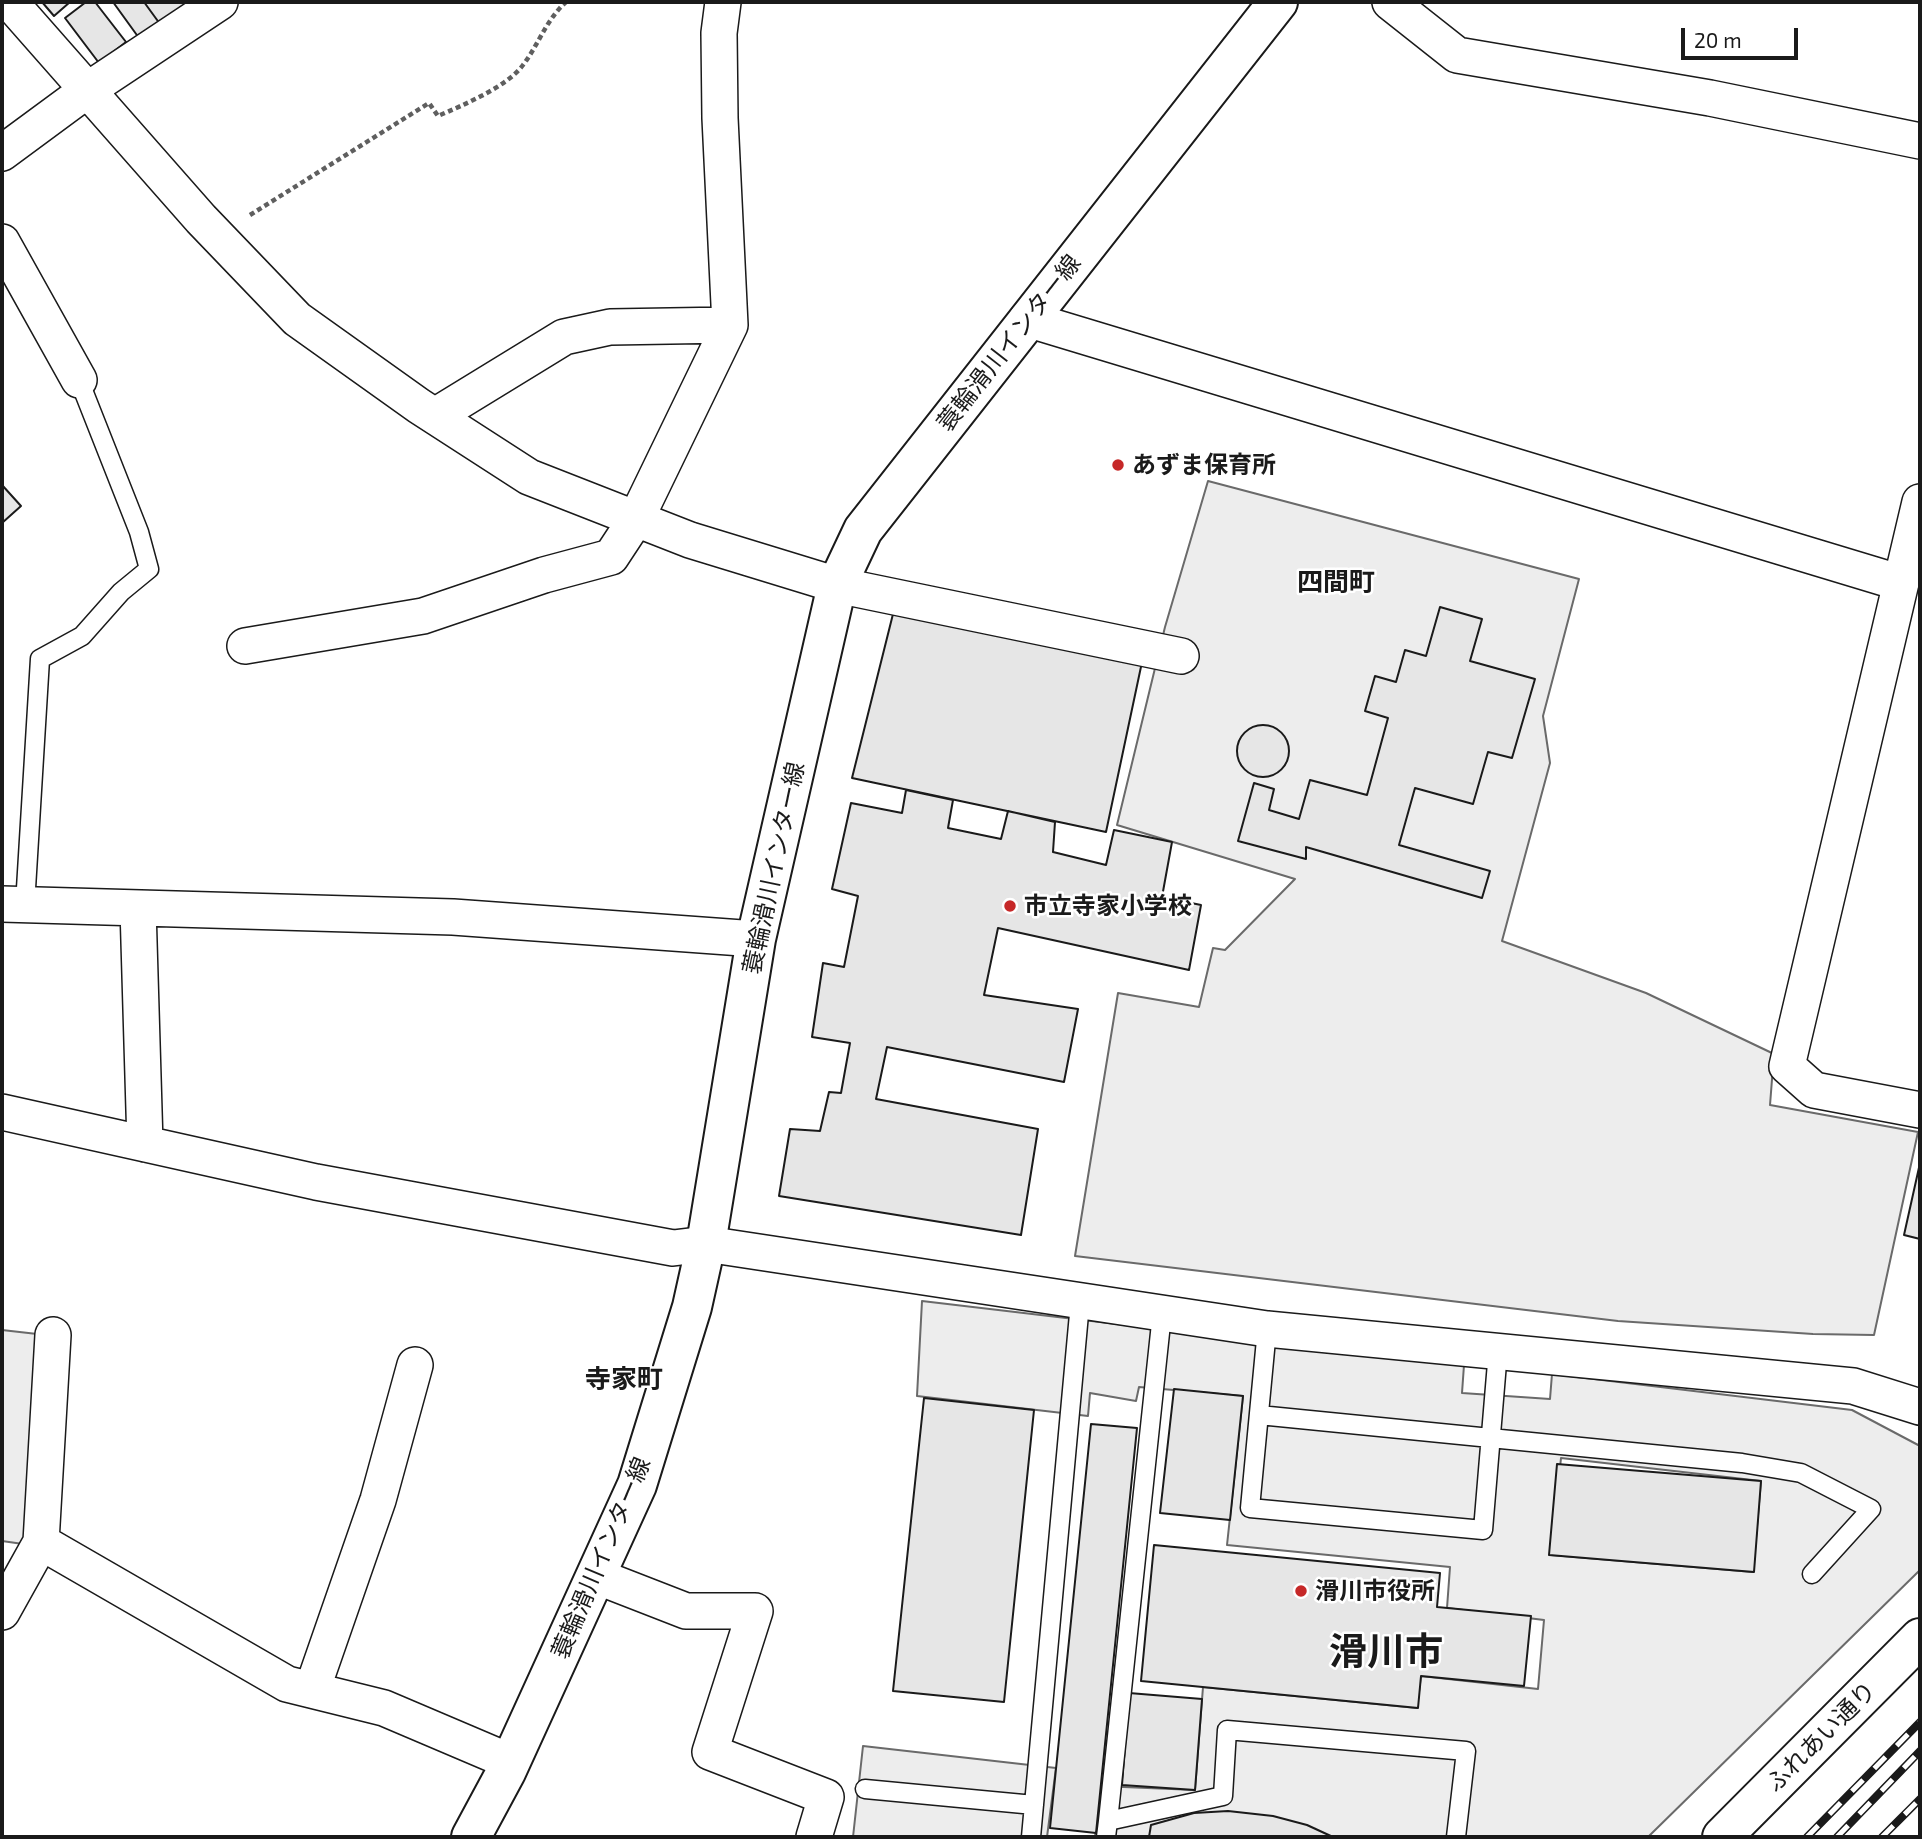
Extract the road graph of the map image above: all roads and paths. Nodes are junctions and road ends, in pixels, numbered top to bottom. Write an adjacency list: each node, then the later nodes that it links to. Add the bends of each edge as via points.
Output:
1 (10, 2): 7 (street)
2 (220, 2): 7 (street)
3 (566, 2): 10 (path, via 554,13 522,68 476,100 438,116 429,103)
4 (723, 2): 13 (street, via 720,118)
5 (1278, 2): 12 (main road, 蓑輪滑川インター線)
6 (1390, 2): 8 (street, via 1457,55 1710,98)
7 (86, 90): 9 (street); 10 (street)
8 (1920, 141)
9 (2, 153)
10 (216, 236): 15 (street, via 296,319)
11 (2, 242): 14 (street)
12 (1027, 319): 18 (street); 19 (main road, 蓑輪滑川インター線, via 863,530)
13 (730, 324): 15 (street, via 610,327 564,337); 17 (street)
14 (79, 380): 22 (lane, via 149,569 121,592 82,636 40,659)
15 (435, 416): 17 (street, via 529,477)
16 (1920, 502): 18 (street)
17 (636, 519): 19 (street); 20 (street, via 611,557 423,616)
18 (1901, 583): 25 (street, via 1787,1066 1814,1090)
19 (837, 584): 21 (street); 24 (main road, 蓑輪滑川インター線)
20 (245, 646)
21 (1181, 656)
22 (13, 904): 23 (street)
23 (138, 908): 24 (street, via 453,917); 27 (street)
24 (756, 939): 28 (main road, 蓑輪滑川インター線)
25 (1920, 1110)
26 (2, 1112): 27 (street)
27 (145, 1144): 28 (street, via 316,1182 673,1248)
28 (706, 1244): 29 (street); 40 (main road, 蓑輪滑川インター線, via 692,1307 637,1485)
29 (1080, 1303): 30 (street); 46 (lane)
30 (1162, 1314): 31 (street); 47 (lane)
31 (1267, 1329): 33 (street); 36 (lane)
32 (53, 1335): 38 (street)
33 (1498, 1351): 35 (street, via 1853,1386); 37 (lane)
34 (415, 1365): 43 (street, via 378,1500)
35 (1920, 1407)
36 (1259, 1415): 37 (lane); 37 (lane, via 1250,1508 1483,1530)
37 (1490, 1439): 39 (lane, via 1742,1463 1801,1473 1871,1510)
38 (41, 1542): 41 (street); 43 (street, via 287,1684)
39 (1812, 1574)
40 (596, 1576): 44 (main road, 蓑輪滑川インター線); 49 (street, via 686,1611 755,1611 710,1752 826,1797)
41 (2, 1612)
42 (1920, 1637): 52 (main road, ふれあい通り)
43 (312, 1690): 44 (street, via 384,1708)
44 (511, 1762): 48 (main road, 蓑輪滑川インター線)
45 (865, 1789): 46 (lane)
46 (1034, 1805): 50 (lane)
47 (1107, 1829): 51 (lane, via 1223,1796 1227,1731 1466,1751)
48 (471, 1837)
49 (814, 1837)
50 (1031, 1837)
51 (1456, 1837)
52 (1722, 1837)

